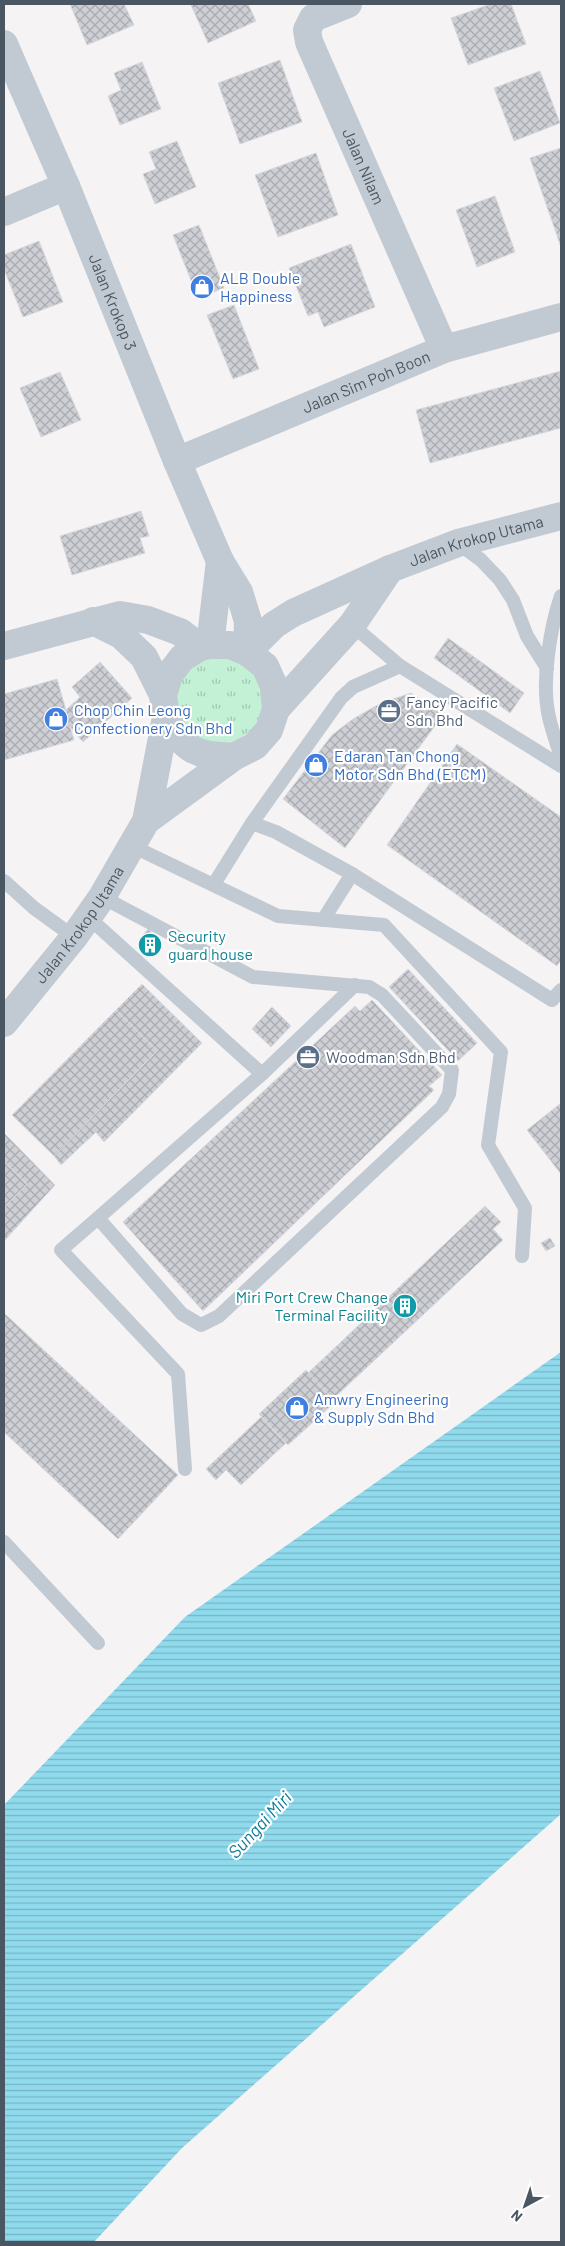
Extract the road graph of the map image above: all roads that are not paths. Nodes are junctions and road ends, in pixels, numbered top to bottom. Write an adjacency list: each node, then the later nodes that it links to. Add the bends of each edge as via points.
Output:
1 (348, 4): 6 (street, Jalan Nilam, via 313,18 307,30 309,42)
2 (4, 44): 3 (street, Jalan Krokop 3)
3 (66, 186): 4 (street); 7 (street, Jalan Krokop 3)
4 (4, 212)
5 (561, 317): 6 (street, Jalan Sim Poh Boon)
6 (444, 348): 7 (street, Jalan Sim Poh Boon)
7 (177, 461): 10 (street, Jalan Krokop 3)
8 (561, 516): 9 (street, Jalan Krokop Utama)
9 (458, 544): 11 (street, Jalan Krokop Utama); 19 (lane, via 481,560 500,580 527,636)
10 (220, 561): 16 (street); 17 (street, Jalan Krokop 3, via 239,592 248,621)
11 (390, 569): 14 (street); 17 (street, Jalan Krokop Utama, via 293,613 274,625)
12 (561, 596): 19 (lane, via 554,616)
13 (93, 621): 15 (street); 16 (street, via 120,615 148,620); 20 (street, via 121,635 144,657)
14 (352, 626): 18 (lane); 21 (street)
15 (4, 646)
16 (205, 646): 17 (street, via 230,645); 20 (street, via 182,658 169,675)
17 (247, 652): 21 (street, via 264,666 274,686)
18 (400, 666): 24 (lane); 26 (lane, via 354,687 341,698)
19 (547, 668): 23 (lane, via 548,716)
20 (164, 706): 22 (street, via 176,736 192,750 213,757); 25 (street)
21 (276, 709): 22 (street, via 269,730 255,746)
22 (235, 756): 25 (street)
23 (561, 757)
24 (561, 766)
25 (146, 820): 27 (street, Jalan Krokop Utama)
26 (252, 823): 28 (lane, via 276,832); 30 (lane)
27 (132, 846): 30 (lane); 31 (street, Jalan Krokop Utama)
28 (352, 874): 32 (lane); 34 (lane, via 552,1000)
29 (4, 881): 31 (lane, via 34,908)
30 (214, 884): 32 (lane, via 278,916)
31 (88, 917): 33 (lane, via 253,977); 35 (street, Jalan Krokop Utama); 36 (lane)
32 (322, 920): 38 (lane, via 384,925 501,1052 488,1145 525,1208)
33 (355, 985): 36 (lane); 37 (lane, via 369,987 382,995 452,1070 449,1094 442,1107 219,1316 201,1325 182,1314)
34 (561, 990)
35 (4, 1023)
36 (262, 1074): 37 (lane)
37 (98, 1218): 39 (lane, via 61,1250 178,1374)
38 (522, 1256)
39 (185, 1469)
40 (4, 1542): 41 (lane)
41 (98, 1643)

